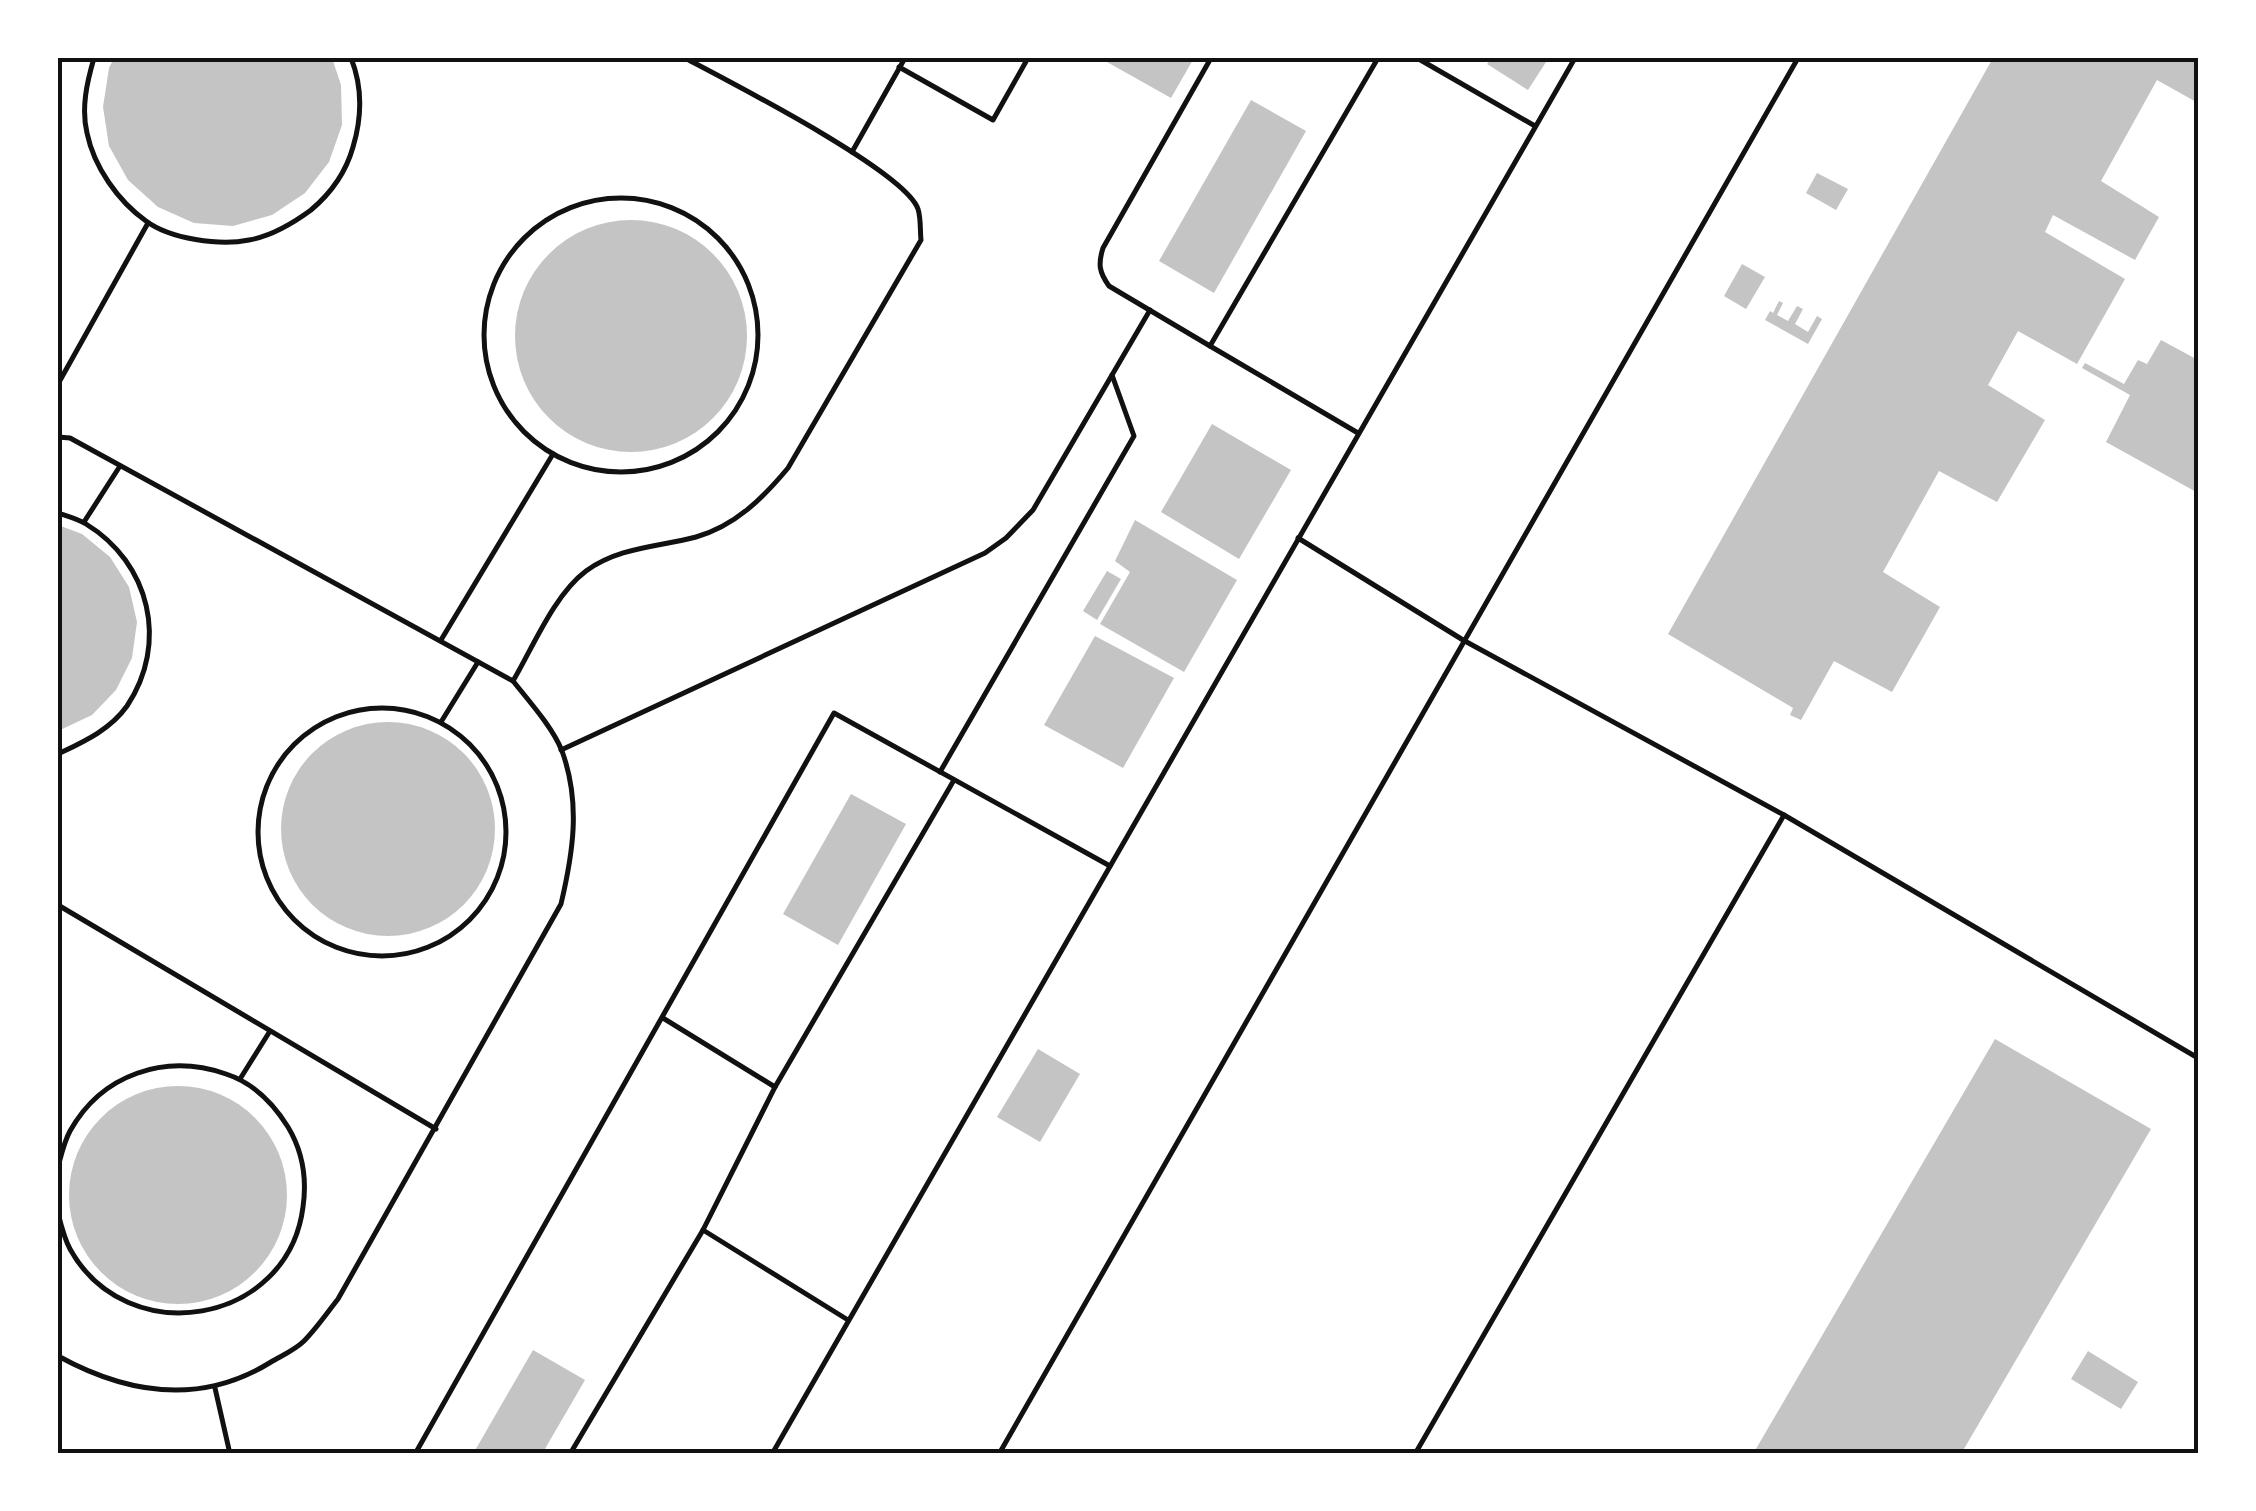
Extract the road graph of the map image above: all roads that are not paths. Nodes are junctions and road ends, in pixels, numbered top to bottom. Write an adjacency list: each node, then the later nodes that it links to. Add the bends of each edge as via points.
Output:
1 (94, 58): 14 (lane, via 85,89 87,132 102,173)
2 (352, 58): 14 (lane, via 360,121 348,163 324,199 290,226 249,240 206,242)
3 (685, 58): 13 (lane)
4 (905, 58): 11 (lane)
5 (1028, 58): 11 (lane, via 993,120)
6 (1211, 58): 15 (lane, via 1098,264 1110,286)
7 (1378, 58): 16 (lane)
8 (1417, 58): 12 (lane)
9 (1574, 58): 12 (lane)
10 (1798, 58): 26 (lane)
11 (900, 67): 13 (lane)
12 (1535, 126): 20 (lane)
13 (852, 152): 29 (lane, via 918,208 921,240 788,468 730,523 614,554 583,573 562,596)
14 (148, 223): 18 (lane)
15 (1150, 310): 16 (lane); 17 (lane)
16 (1210, 346): 20 (lane)
17 (1112, 375): 31 (lane, via 1033,510 985,553); 33 (lane, via 1134,436)
18 (58, 384)
19 (58, 434): 22 (lane)
20 (1358, 434): 25 (lane)
21 (553, 454): 21 (lane, via 527,437 500,403 485,363 484,320 495,278 519,242 553,215 594,200 637,198 679,209 716,233 742,267 757,308 759,352 747,393 722,430 688,456 648,471 604,472); 27 (lane)
22 (120, 466): 24 (lane); 27 (lane)
23 (58, 513): 24 (lane)
24 (84, 522): 32 (lane, via 118,549 141,585 150,627 145,670 126,708 94,737)
25 (1298, 538): 26 (lane); 36 (lane)
26 (1463, 640): 35 (lane); 54 (lane)
27 (441, 642): 28 (lane)
28 (478, 662): 29 (lane); 30 (lane)
29 (513, 681): 31 (lane)
30 (441, 722): 30 (lane, via 475,748 498,784 507,826 502,869 482,907 451,937 412,954 369,957 327,946 294,923 264,872 258,814 270,776 293,744 345,714 404,709)
31 (561, 750): 43 (lane, via 573,799 572,854 560,904)
32 (58, 754)
33 (940, 772): 34 (lane); 38 (lane, via 834,713)
34 (954, 780): 36 (lane); 42 (lane)
35 (1784, 815): 40 (lane); 55 (lane)
36 (1110, 866): 47 (lane)
37 (58, 905): 39 (lane)
38 (662, 1018): 42 (lane); 51 (lane)
39 (270, 1031): 41 (lane); 43 (lane)
40 (2198, 1058)
41 (240, 1079): 44 (lane, via 202,1066 162,1066 124,1078 92,1100 68,1133); 45 (lane, via 274,1105 296,1141 306,1183 300,1226 281,1264 250,1294 210,1311 167,1314 126,1302 93,1280 69,1248)
42 (775, 1088): 46 (lane)
43 (436, 1130): 49 (lane, via 338,1299 302,1343)
44 (58, 1167)
45 (58, 1213)
46 (702, 1230): 47 (lane); 52 (lane)
47 (848, 1320): 53 (lane)
48 (58, 1356): 49 (lane, via 125,1385 171,1392)
49 (214, 1388): 50 (lane)
50 (230, 1454)
51 (415, 1454)
52 (570, 1454)
53 (772, 1454)
54 (999, 1454)
55 (1415, 1454)

